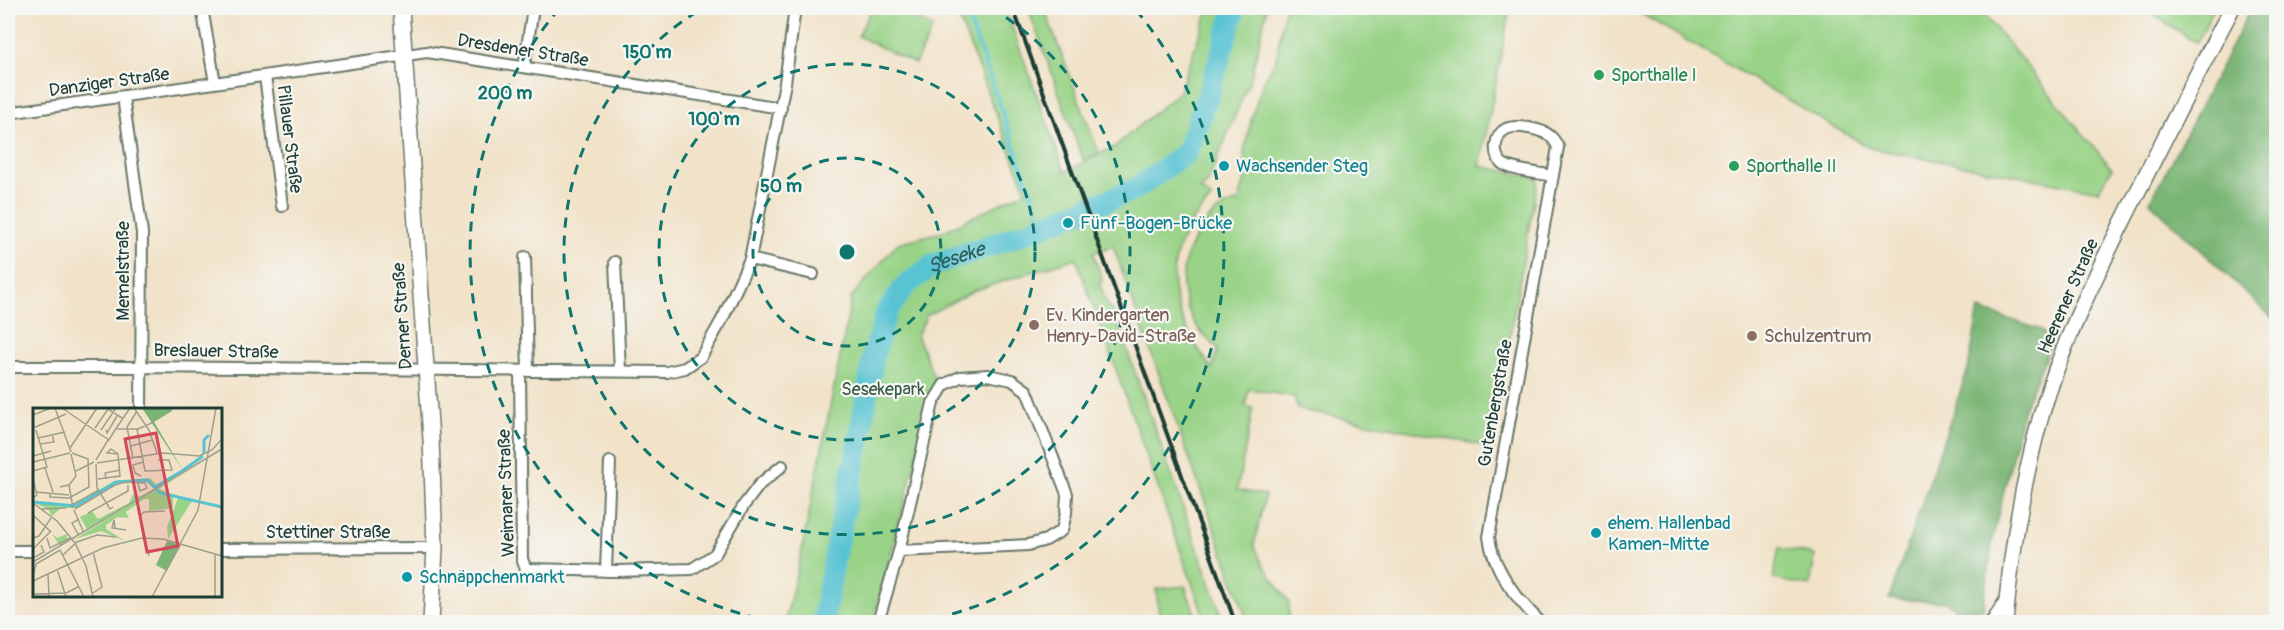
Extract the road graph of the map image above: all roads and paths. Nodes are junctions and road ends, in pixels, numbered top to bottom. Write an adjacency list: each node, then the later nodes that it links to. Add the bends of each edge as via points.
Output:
1 (202, 8): 9 (street)
2 (401, 8): 6 (main road, Derner Straße)
3 (533, 8): 7 (street)
4 (795, 8): 11 (street, Breslauer Straße)
5 (2232, 8): 33 (main road, Heerener Straße, via 2120,227 2062,355 2028,470)
6 (403, 54): 7 (street, Dresdener Straße, via 427,52); 8 (street, Danziger Straße); 21 (main road, Derner Straße)
7 (524, 67): 11 (street, Dresdener Straße)
8 (266, 76): 9 (street, Danziger Straße); 14 (street, Pillauer Straße)
9 (215, 83): 10 (street, Danziger Straße)
10 (123, 97): 12 (street, Danziger Straße); 20 (street, Memelstraße, via 142,233)
11 (781, 108): 16 (street, Breslauer Straße)
12 (8, 113)
13 (1553, 176): 13 (street, Gutenbergstraße, via 1558,147 1553,137 1513,126 1498,136 1495,149 1504,165); 36 (street, Gutenbergstraße, via 1489,537 1497,568)
14 (282, 206)
15 (525, 256): 22 (street)
16 (750, 259): 18 (street); 23 (street, Breslauer Straße, via 701,357 685,368 667,372)
17 (615, 262): 23 (street)
18 (813, 274)
19 (8, 367): 20 (street, Breslauer Straße)
20 (140, 367): 21 (street, Breslauer Straße); 24 (street, Memelstraße)
21 (425, 370): 22 (street, Breslauer Straße); 27 (main road, Derner Straße)
22 (524, 371): 23 (street, Breslauer Straße); 32 (street, Weimarer Straße, via 522,559 526,569)
23 (620, 371)
24 (141, 408)
25 (610, 462): 32 (street)
26 (782, 466): 32 (street, Weimarer Straße, via 760,484 715,554 704,563 677,571)
27 (435, 548): 28 (street, Stettiner Straße); 34 (main road, Derner Straße)
28 (222, 549)
29 (898, 550): 29 (street, via 1028,545 1062,530 1067,494 1027,391 1012,380 988,375 960,377 937,393); 35 (street)
30 (8, 551): 31 (street)
31 (33, 551)
32 (606, 571)
33 (2007, 596): 37 (street); 38 (main road, Heerener Straße)
34 (431, 622)
35 (878, 622)
36 (1540, 622)
37 (1991, 622)
38 (2005, 622)

